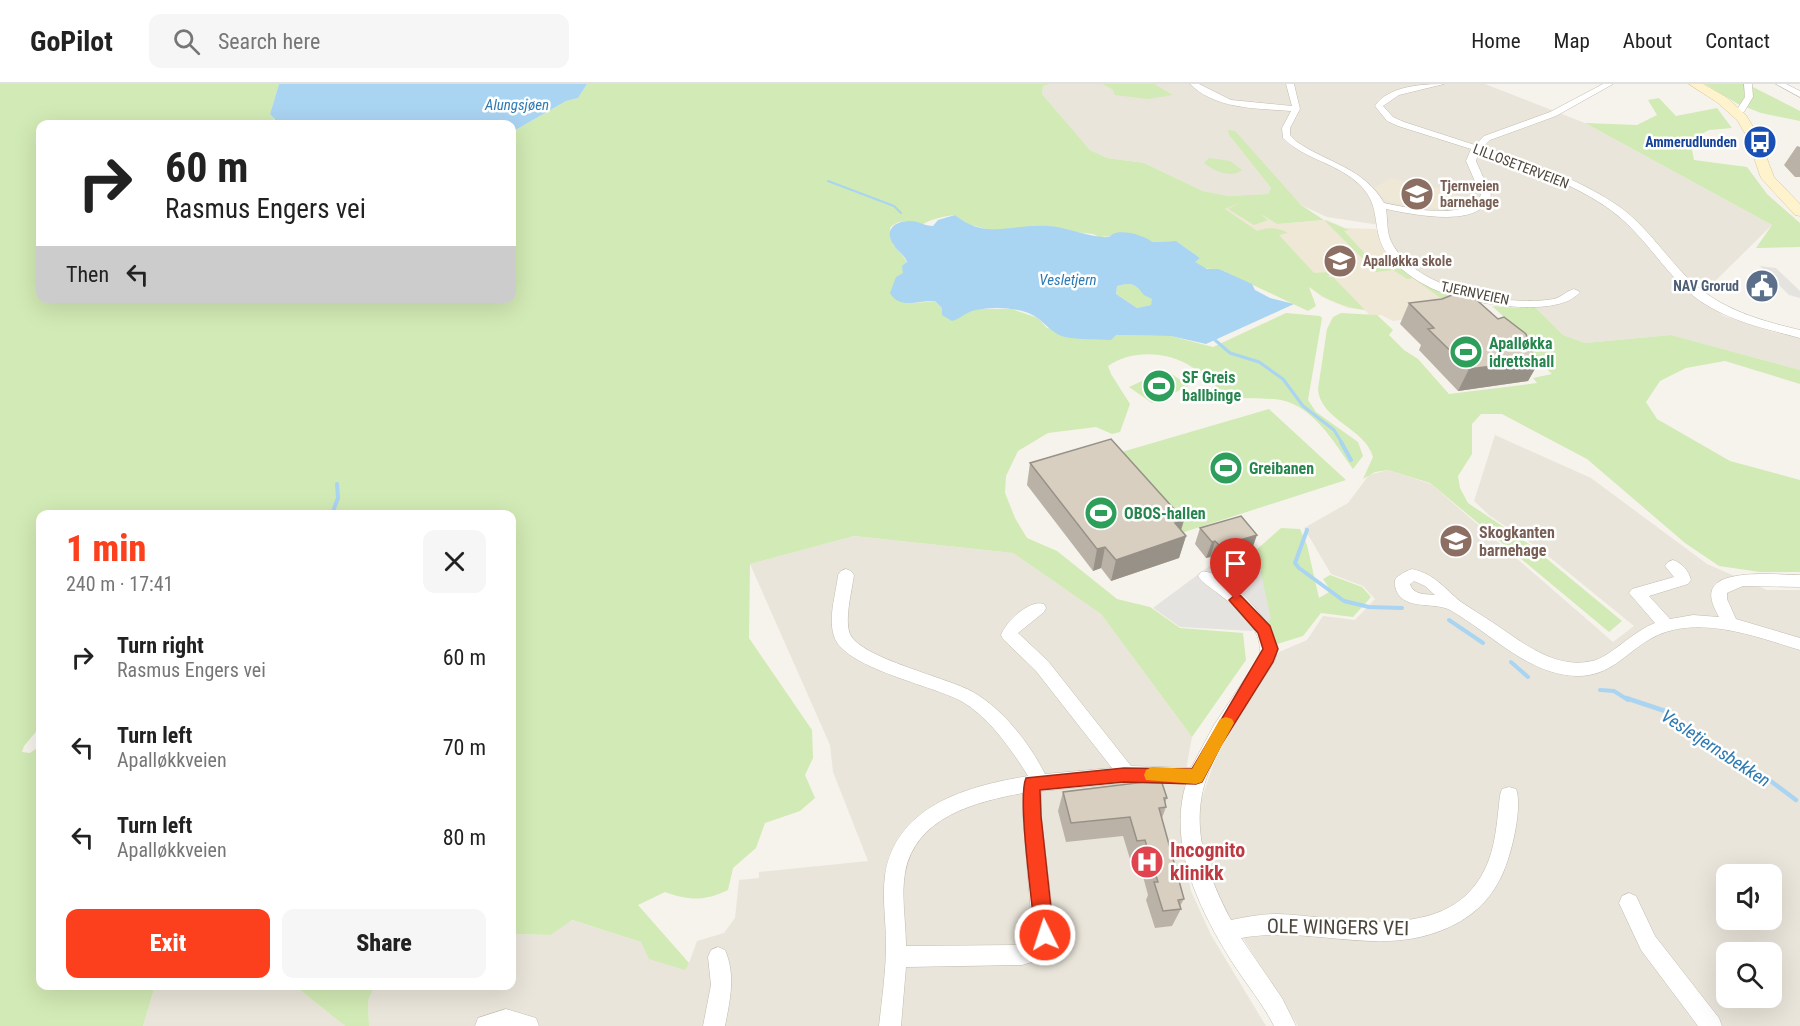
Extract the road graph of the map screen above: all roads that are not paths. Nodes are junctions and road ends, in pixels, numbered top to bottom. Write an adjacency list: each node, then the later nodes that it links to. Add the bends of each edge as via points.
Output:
1 (1194, 84): 11 (street, via 1224,102)
2 (1290, 84): 11 (street)
3 (1401, 84): 9 (street)
4 (1440, 84): 9 (street, LILLOSETERVEIEN)
5 (1609, 84): 13 (street, via 1554,114 1487,138)
6 (1695, 84): 12 (street)
7 (1748, 84): 12 (street, via 1749,97 1741,110)
8 (1780, 84): 10 (street)
9 (1416, 89): 13 (street, LILLOSETERVEIEN, via 1384,98 1379,106 1390,119)
10 (1800, 94)
11 (1296, 109): 14 (street, via 1286,128 1289,139 1359,179)
12 (1735, 111): 15 (street, via 1749,128 1768,178)
13 (1476, 149): 14 (street, via 1473,169 1486,195 1476,208 1436,214); 17 (street, LILLOSETERVEIEN, via 1566,182 1615,209 1714,306 1757,324)
14 (1380, 205): 16 (street, TJERNVEIEN, via 1382,233 1391,251 1410,269 1442,289 1531,303 1565,300)
15 (1800, 212)
16 (1574, 292)
17 (1800, 334)
18 (1673, 566): 25 (street, via 1683,580 1637,593)
19 (846, 575): 29 (street, via 841,632 848,644 910,676 968,696 1022,750)
20 (1206, 576): 28 (street, via 1254,617 1264,630 1270,649)
21 (1800, 581): 24 (street, via 1725,584 1719,591 1719,600)
22 (1452, 603): 25 (street, via 1528,656 1572,669 1607,664 1649,632)
23 (1038, 609): 27 (street, via 1011,630 1009,636 1042,666 1122,767)
24 (1730, 624): 25 (street, via 1694,622); 26 (street)
25 (1667, 626)
26 (1800, 644)
27 (1124, 775): 28 (street); 29 (street)
28 (1196, 777): 32 (street, via 1190,817 1194,853 1212,906)
29 (1036, 783): 34 (street, via 966,799 921,824 903,849 894,882); 34 (street, via 1032,816 1045,935 1042,946 1022,955)
30 (1509, 795): 32 (street, OLE WINGERS VEI, via 1501,851 1489,882 1464,908 1438,924 1393,932 1275,924)
31 (1629, 903): 40 (street, via 1648,943)
32 (1226, 931): 39 (street)
33 (718, 957): 37 (street, via 722,985)
34 (897, 957): 38 (street)
35 (486, 1026): 36 (street, via 506,1020)
36 (528, 1026)
37 (714, 1026)
38 (890, 1026)
39 (1285, 1026)
40 (1711, 1026)

